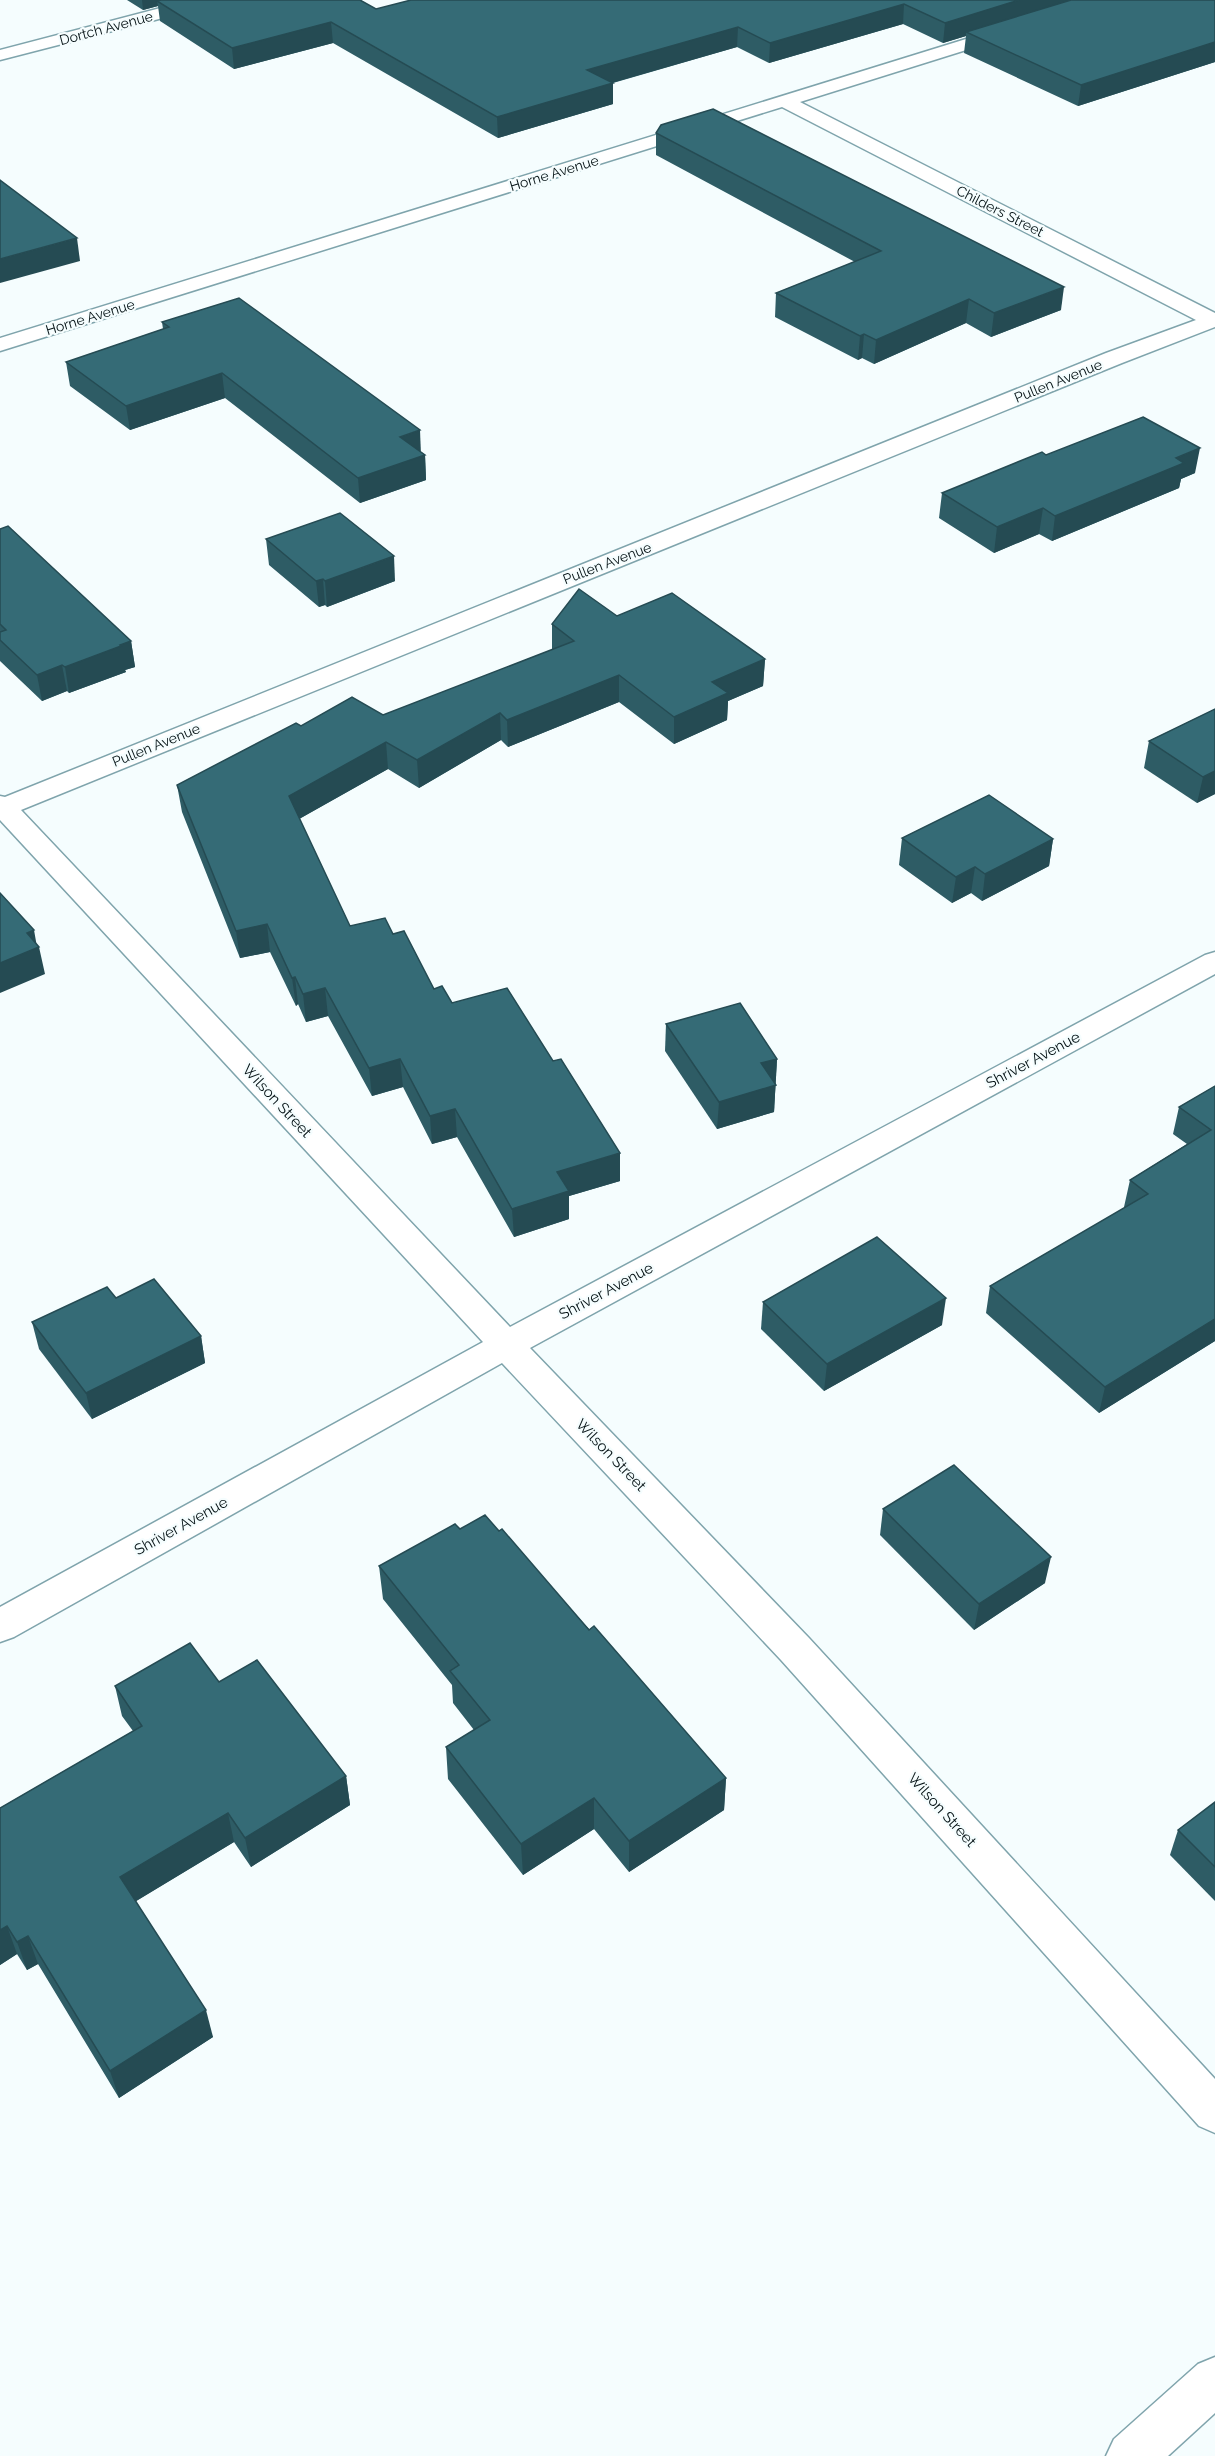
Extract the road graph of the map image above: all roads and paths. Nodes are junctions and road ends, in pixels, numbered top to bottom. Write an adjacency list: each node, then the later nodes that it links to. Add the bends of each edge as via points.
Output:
1 (212, 0): 3 (street, Dortch Avenue)
2 (1028, 25): 4 (street, Horne Avenue)
3 (0, 55)
4 (784, 101): 5 (street, Childers Street); 6 (street, Horne Avenue)
5 (1214, 321): 7 (street, Pullen Avenue)
6 (0, 345)
7 (1, 807): 9 (street, Wilson Street)
8 (1215, 962): 9 (street, Shriver Avenue)
9 (506, 1346): 10 (street, Shriver Avenue); 11 (street, Wilson Street, via 795,1649)
10 (0, 1626)
11 (1215, 2111)
12 (1215, 2381): 13 (street)
13 (1131, 2456)

